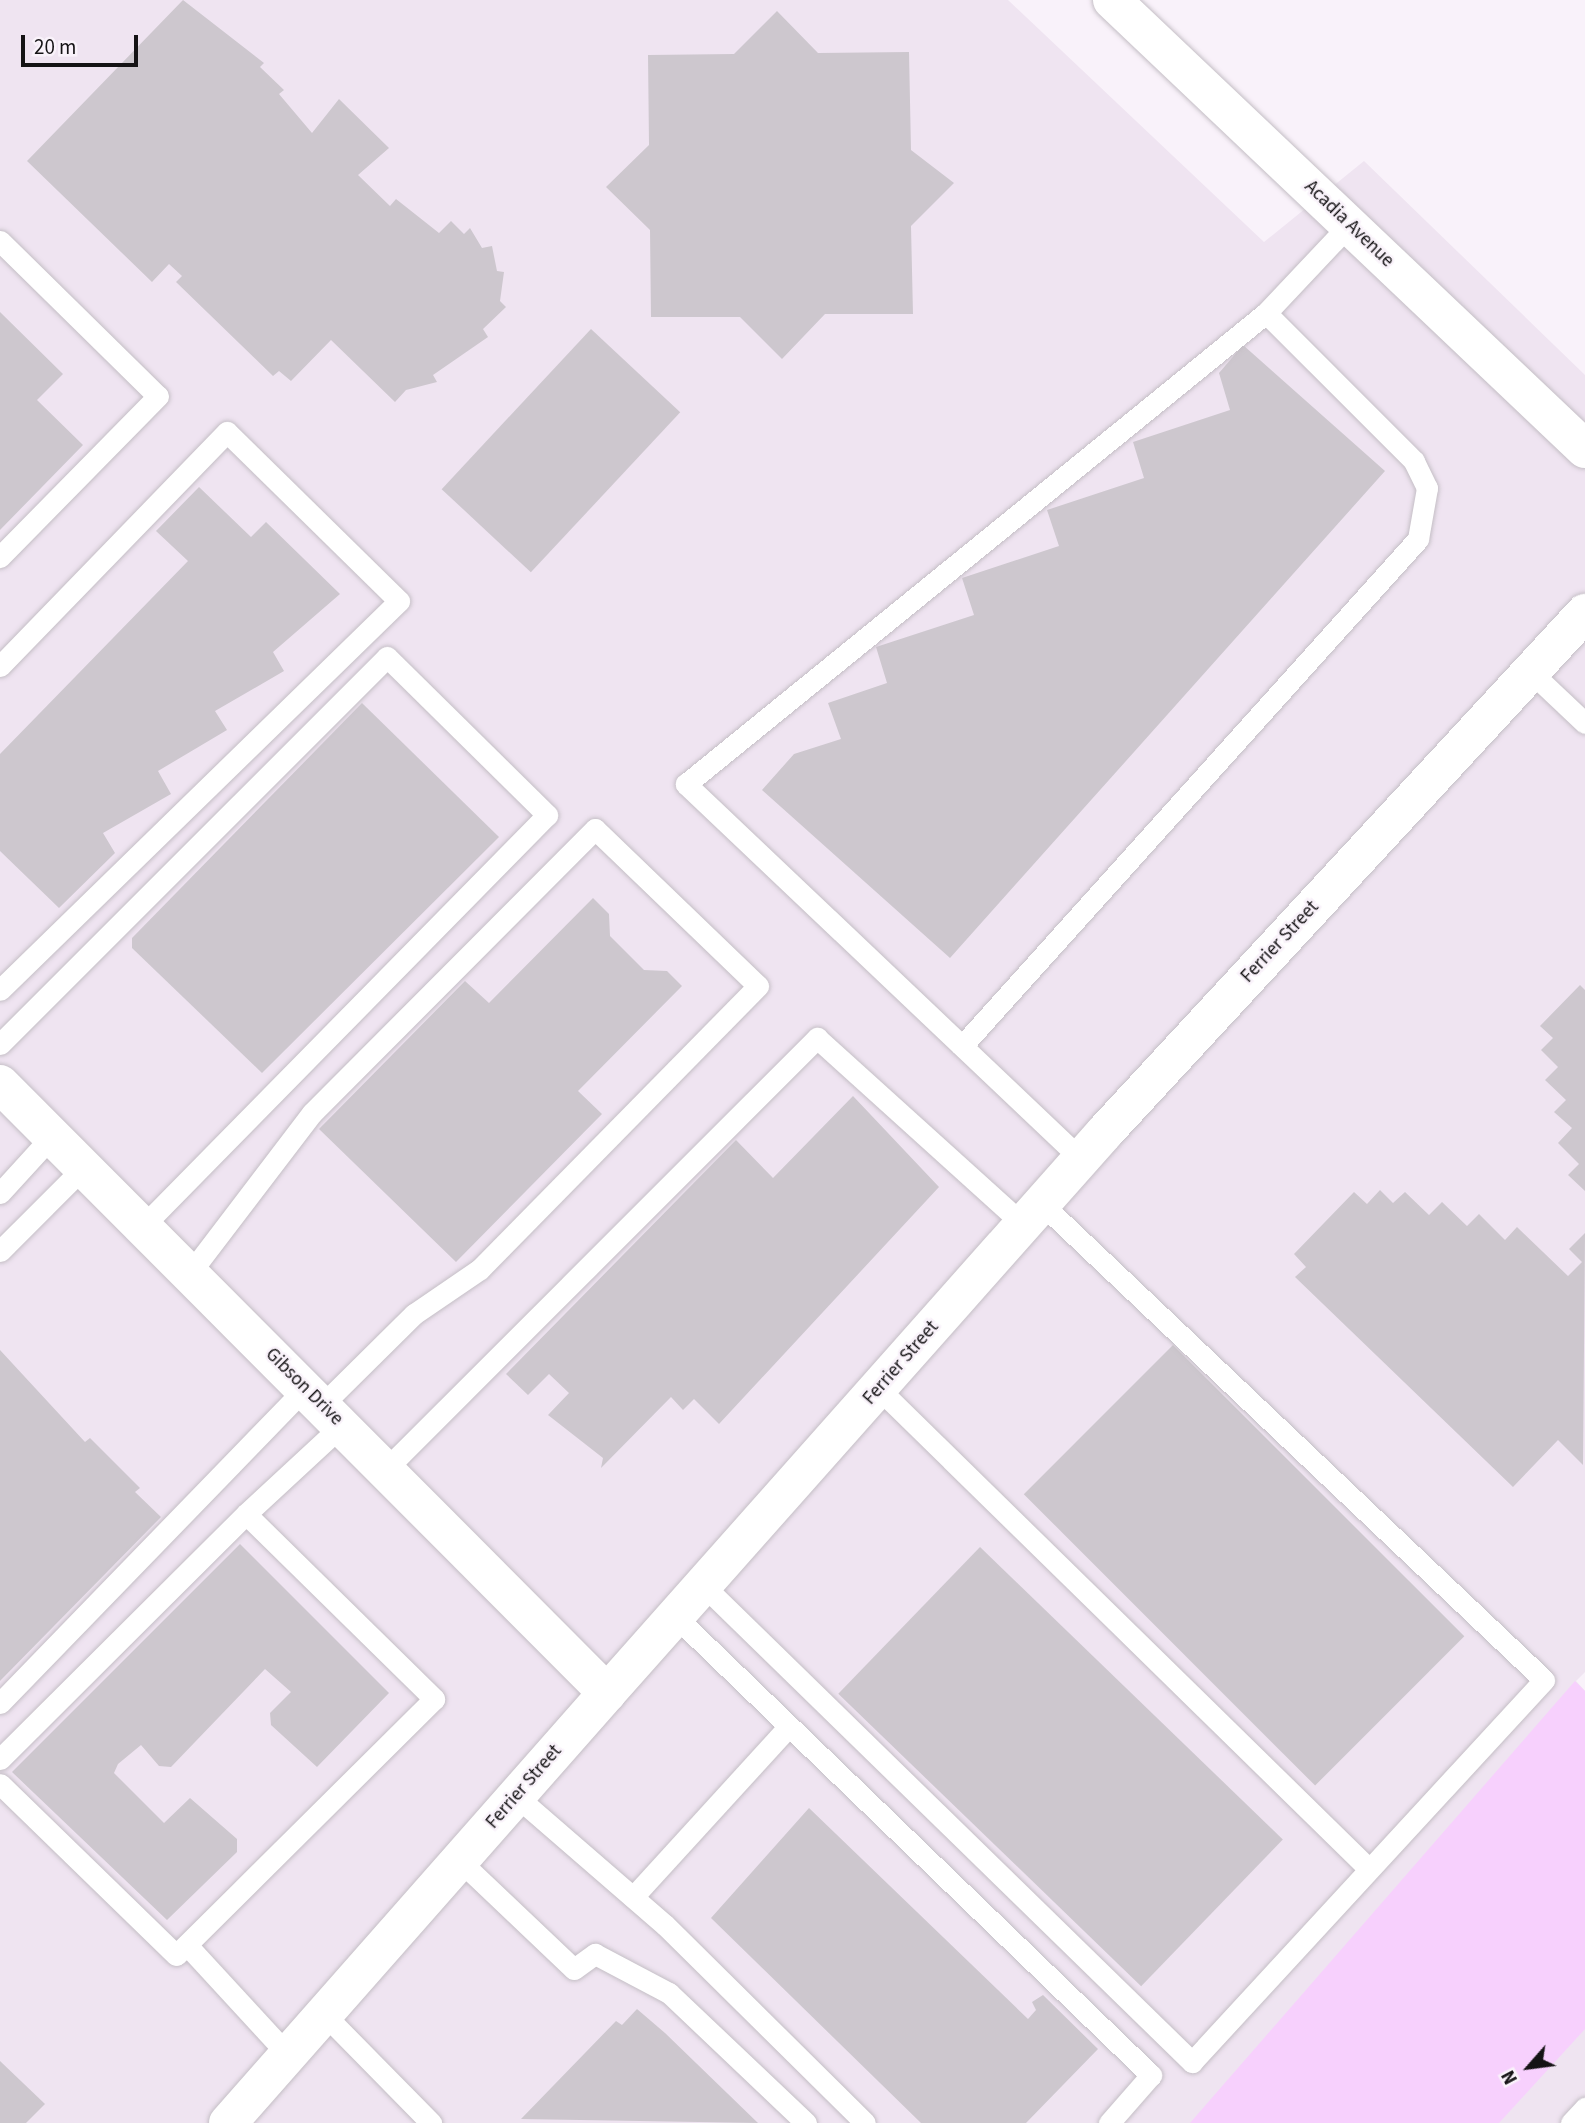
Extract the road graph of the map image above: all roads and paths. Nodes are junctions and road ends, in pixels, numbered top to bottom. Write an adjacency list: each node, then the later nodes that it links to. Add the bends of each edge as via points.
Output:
1 (1112, 0): 2 (main road, Acadia Avenue)
2 (1349, 225): 4 (lane); 5 (main road, Acadia Avenue)
3 (0, 240): 6 (lane, via 158,396)
4 (1266, 313): 13 (lane, via 1414,461 1427,488 1418,539); 13 (lane, via 686,784)
5 (1585, 449)
6 (0, 557)
7 (1585, 613): 9 (main road, Ferrier Street)
8 (0, 666): 11 (lane, via 227,432 399,601)
9 (1531, 672): 10 (lane); 16 (main road, Ferrier Street)
10 (1585, 723)
11 (0, 989)
12 (0, 1044): 20 (lane, via 387,657 547,815)
13 (962, 1046): 16 (lane)
14 (0, 1084): 15 (main road, Gibson Drive)
15 (53, 1135): 17 (main road, Gibson Drive); 18 (lane)
16 (1081, 1159): 19 (main road, Ferrier Street)
17 (85, 1166): 20 (main road, Gibson Drive); 21 (lane)
18 (0, 1193)
19 (1032, 1214): 23 (main road, Ferrier Street); 25 (lane, via 817,1038); 36 (lane, via 1544,1680)
20 (144, 1225): 22 (main road, Gibson Drive)
21 (0, 1251)
22 (191, 1273): 24 (main road, Gibson Drive); 24 (lane, via 312,1113 595,829 758,986 480,1269 414,1314)
23 (878, 1388): 27 (main road, Ferrier Street); 36 (lane)
24 (323, 1406): 25 (main road, Gibson Drive); 26 (lane); 30 (lane)
25 (386, 1469): 29 (main road, Gibson Drive)
26 (246, 1514): 32 (lane); 38 (lane, via 434,1699)
27 (704, 1586): 28 (main road, Ferrier Street); 36 (lane, via 1192,2063)
28 (676, 1617): 29 (main road, Ferrier Street); 31 (lane)
29 (607, 1693): 34 (main road, Ferrier Street)
30 (0, 1703)
31 (789, 1726): 37 (lane); 46 (lane, via 1151,2075)
32 (0, 1759)
33 (0, 1784): 38 (lane, via 176,1955)
34 (516, 1796): 35 (main road, Ferrier Street); 37 (lane)
35 (459, 1860): 39 (main road, Ferrier Street); 44 (lane, via 574,1969 595,1954 669,1993)
36 (1369, 1870)
37 (633, 1897): 45 (lane)
38 (187, 1945): 40 (lane)
39 (324, 2014): 40 (main road, Ferrier Street); 43 (lane)
40 (288, 2055): 42 (main road, Ferrier Street)
41 (1585, 2108): 47 (lane)
42 (228, 2123)
43 (431, 2123)
44 (806, 2123)
45 (865, 2123)
46 (1109, 2123)
47 (1571, 2123)

